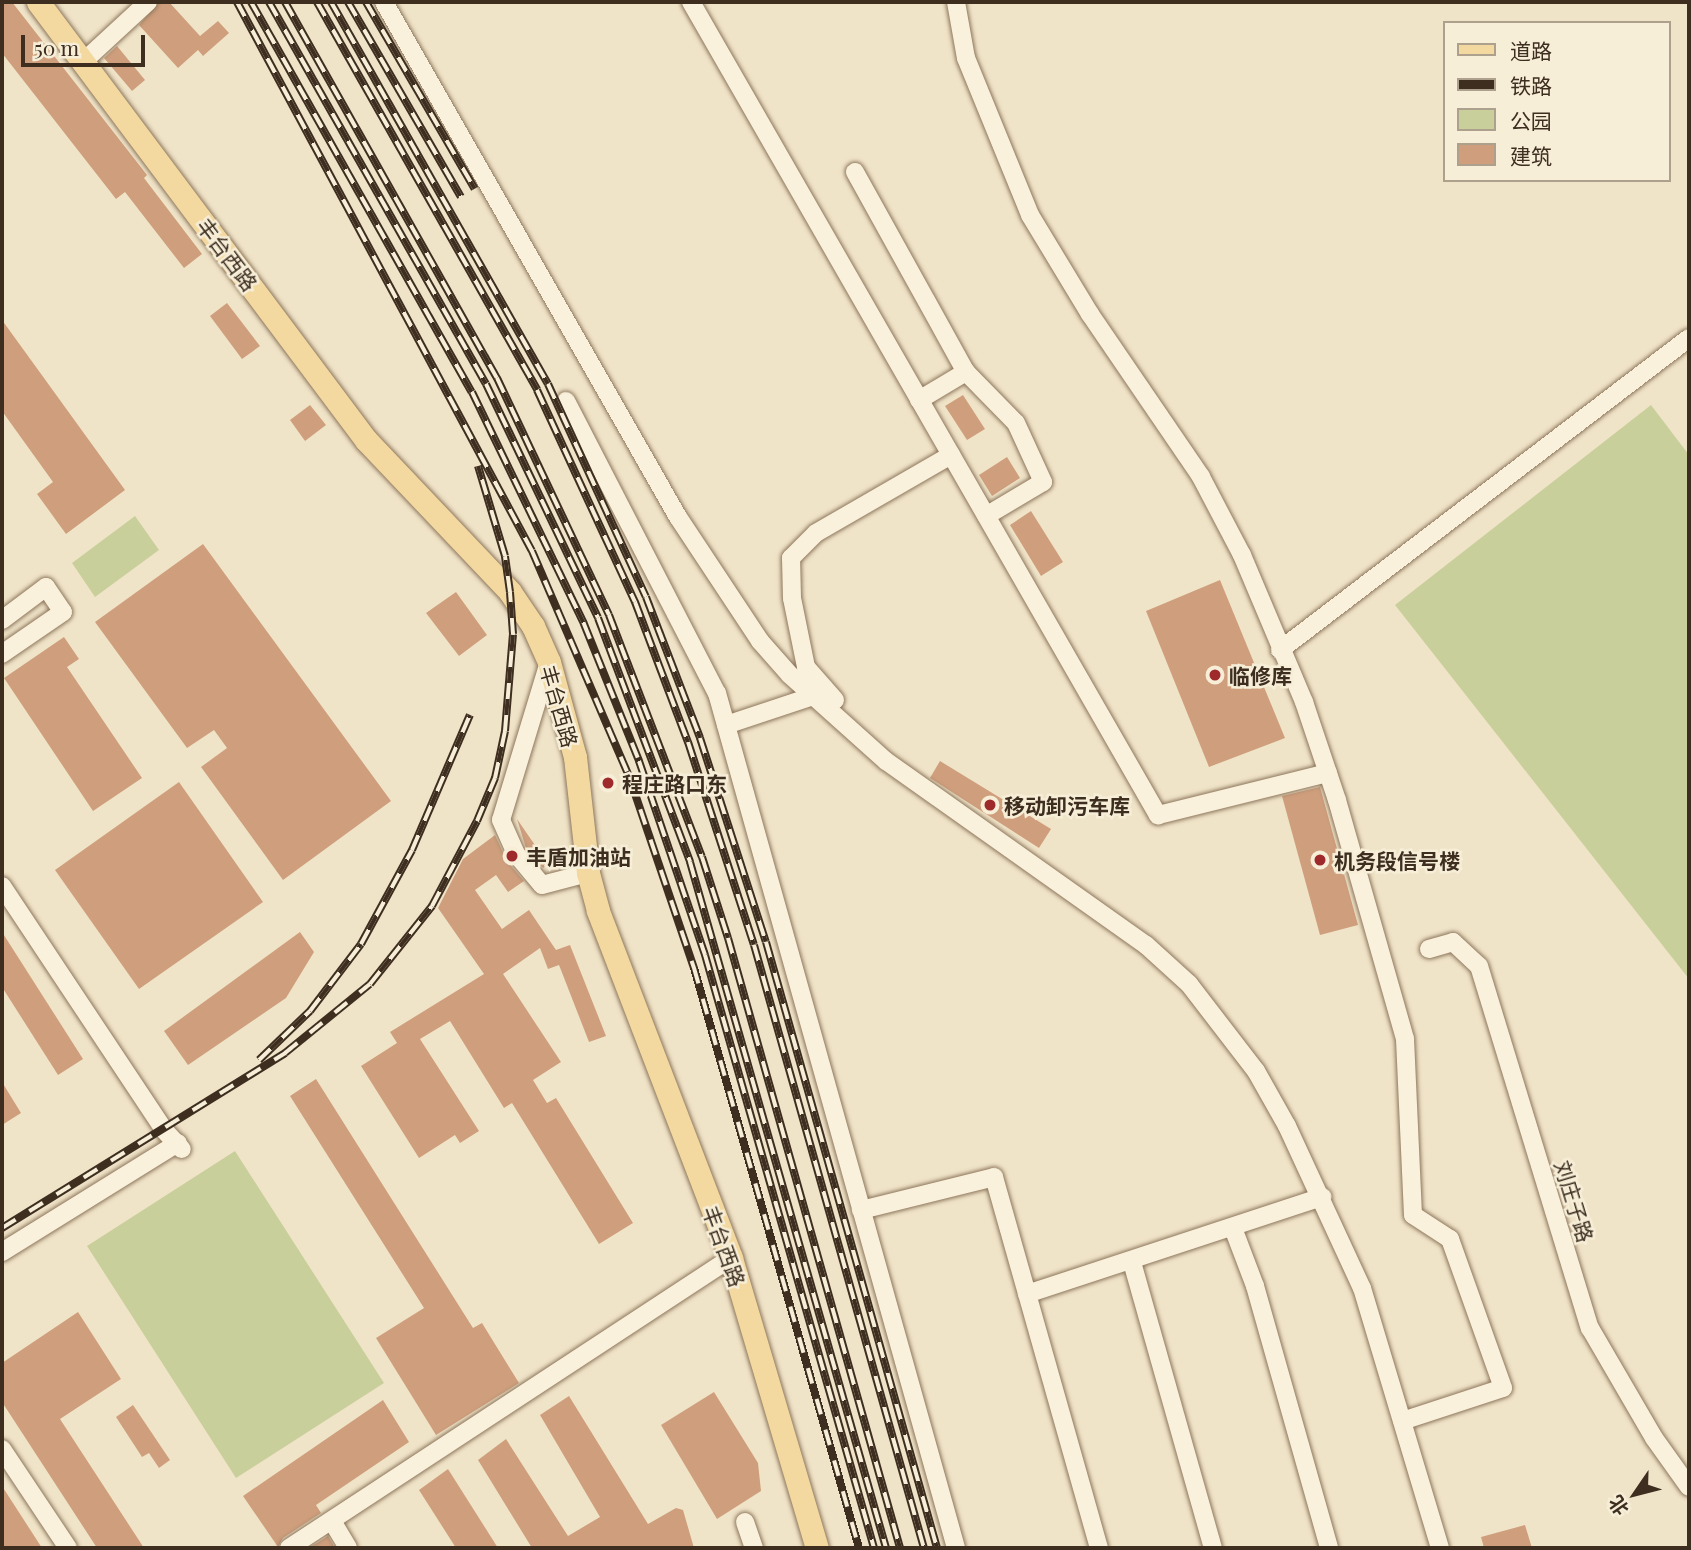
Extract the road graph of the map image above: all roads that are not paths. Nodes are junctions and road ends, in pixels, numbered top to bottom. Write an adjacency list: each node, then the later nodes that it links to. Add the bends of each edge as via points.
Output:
1 (38, 2): 6 (main road, 丰台西路)
2 (148, 2): 6 (street)
3 (384, 2): 18 (street, via 716,579 760,640)
4 (691, 2): 10 (street)
5 (956, 2): 15 (street, via 966,58 1030,215 1090,314 1201,477 1242,555)
6 (84, 61): 17 (main road, 丰台西路, via 366,440 510,592 533,626)
7 (855, 172): 9 (street)
8 (1689, 338): 15 (street)
9 (966, 372): 10 (street); 13 (street, via 1016,423 1043,482)
10 (919, 400): 12 (street)
11 (566, 401): 19 (street, via 682,621 717,693)
12 (951, 455): 13 (street); 20 (street, via 816,533 791,558 792,598 806,667 863,727)
13 (986, 516): 21 (street, via 1158,815)
14 (2, 620): 16 (street, via 46,587 63,612)
15 (1280, 650): 21 (street)
16 (2, 654)
17 (549, 662): 22 (main road, 丰台西路, via 575,757); 22 (street, via 501,820 516,854 541,885)
18 (813, 696): 19 (street); 20 (street)
19 (726, 725): 26 (street)
20 (886, 761): 25 (street, via 1146,945 1189,984 1256,1071)
21 (1328, 773): 32 (street, via 1405,1038 1413,1215 1450,1239 1503,1388)
22 (588, 873): 29 (main road, 丰台西路, via 612,953)
23 (2, 886): 28 (street, via 164,1130 180,1146)
24 (1429, 949): 34 (street, 刘庄子路, via 1453,942 1479,967 1590,1328 1654,1438)
25 (1322, 1198): 27 (street); 32 (street, via 1362,1288)
26 (861, 1210): 31 (street, via 994,1177); 42 (street)
27 (1233, 1228): 30 (street); 45 (street, via 1255,1286)
28 (2, 1252)
29 (730, 1258): 35 (street); 41 (main road, 丰台西路)
30 (1132, 1262): 31 (street); 44 (street)
31 (1027, 1294): 43 (street)
32 (1402, 1420): 46 (street)
33 (2, 1449): 37 (street)
34 (1689, 1487)
35 (331, 1521): 38 (street); 39 (street)
36 (745, 1522): 40 (street)
37 (68, 1548)
38 (289, 1548)
39 (348, 1548)
40 (754, 1548)
41 (817, 1548)
42 (956, 1548)
43 (1099, 1548)
44 (1213, 1548)
45 (1329, 1548)
46 (1440, 1548)

